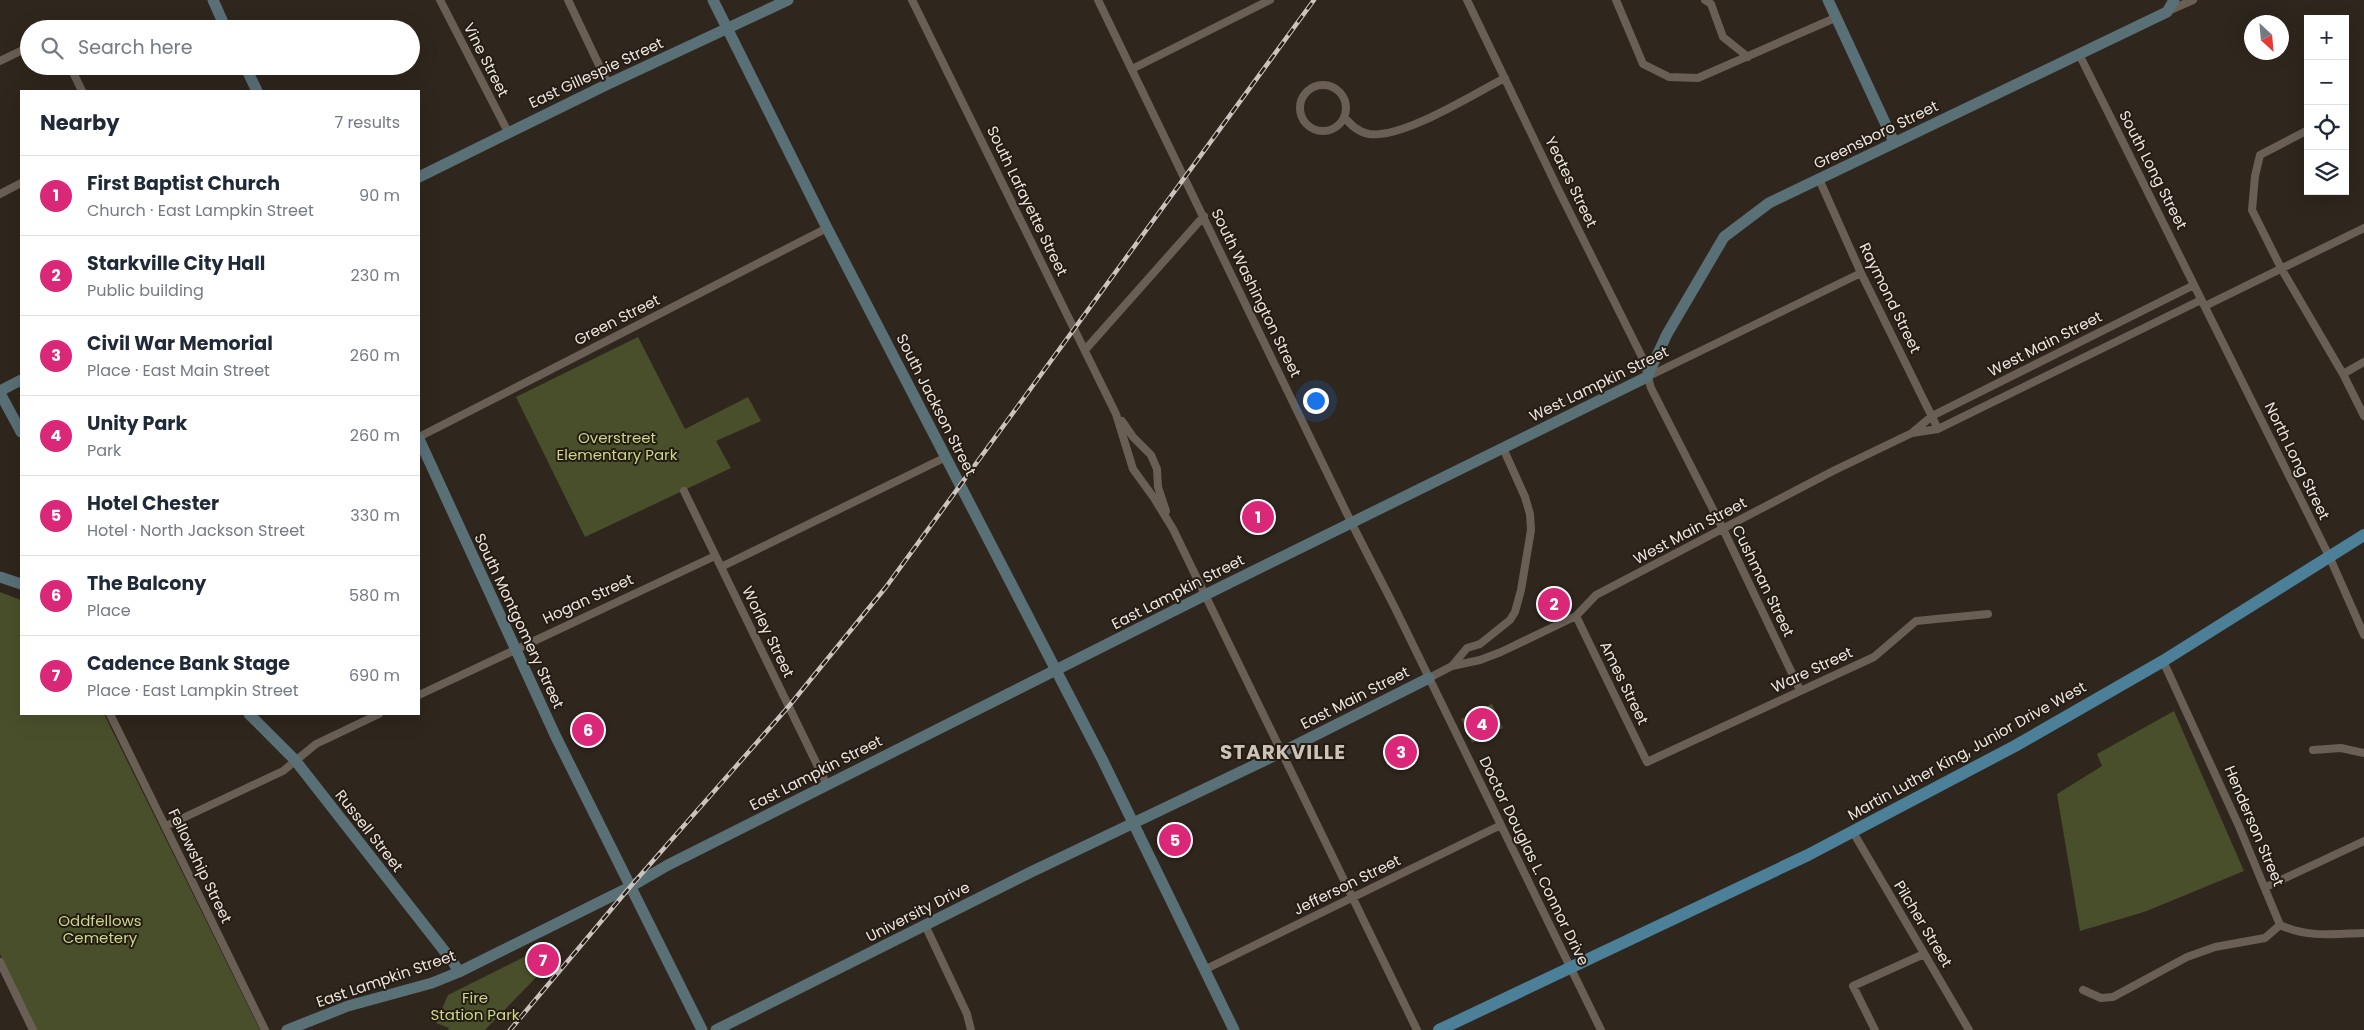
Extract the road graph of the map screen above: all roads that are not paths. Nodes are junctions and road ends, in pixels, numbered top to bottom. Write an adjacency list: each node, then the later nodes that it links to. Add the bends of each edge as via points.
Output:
1 (212, 0): 17 (street)
2 (440, 0): 31 (street, Vine Street)
3 (568, 0): 27 (street)
4 (713, 0): 18 (street, South Jackson Street)
5 (788, 0): 18 (street, East Gillespie Street)
6 (912, 0): 45 (street, South Lafayette Street)
7 (1098, 0): 23 (street, South Washington Street)
8 (1270, 0): 23 (street)
9 (1467, 0): 26 (street, Yeates Street)
10 (1616, 0): 21 (street, via 1643,64 1669,77 1698,78)
11 (1705, 0): 21 (street, via 1711,4 1723,37)
12 (1828, 0): 16 (street)
13 (2174, 0): 15 (street)
14 (2193, 0): 15 (street, Greensboro Street)
15 (2167, 12): 20 (street, Greensboro Street)
16 (1835, 18): 21 (street); 33 (street)
17 (222, 20)
18 (727, 28): 27 (street, East Gillespie Street); 39 (street, South Jackson Street)
19 (20, 51): 22 (street)
20 (2079, 54): 33 (street, Greensboro Street); 43 (street, South Long Street)
21 (1748, 57)
22 (0, 61)
23 (1132, 69): 38 (street, South Washington Street)
24 (74, 75): 28 (street)
25 (249, 75): 29 (street)
26 (1505, 78): 30 (street, via 1394,133 1368,134 1352,126); 48 (street, Yeates Street, via 1643,359)
27 (608, 84): 31 (street, East Gillespie Street)
28 (82, 90)
29 (257, 90)
30 (1344, 117): 30 (street, via 1334,128 1312,128 1302,117 1304,95 1316,86 1331,86 1345,102)
31 (508, 132): 34 (street, East Gillespie Street)
32 (2304, 132): 41 (street, via 2260,155 2255,176 2252,210)
33 (1894, 142): 35 (street, Greensboro Street)
34 (420, 176)
35 (1819, 179): 42 (street, Raymond Street); 48 (street, Greensboro Street, via 1769,203 1724,237 1667,334)
36 (20, 184): 37 (street)
37 (0, 194)
38 (1204, 216): 45 (street); 66 (street, South Washington Street)
39 (827, 228): 57 (street, Green Street); 62 (street, South Jackson Street)
40 (2364, 228): 41 (street, West Main Street)
41 (2281, 268): 44 (street, West Main Street); 47 (street)
42 (1861, 273): 48 (street, West Lampkin Street); 52 (street, Raymond Street)
43 (2194, 285): 44 (street, South Long Street); 52 (street, West Main Street)
44 (2203, 303): 54 (street, West Main Street); 71 (street, North Long Street)
45 (1085, 350): 51 (street, South Lafayette Street)
46 (2364, 362): 47 (street)
47 (2343, 374): 53 (street)
48 (1647, 377): 61 (street, West Lampkin Street); 68 (street, Cushman Street)
49 (20, 381): 50 (street)
50 (0, 392): 55 (street)
51 (1116, 414): 59 (street, South Lafayette Street); 60 (street, South Lafayette Street)
52 (1932, 416): 54 (street, Raymond Street); 56 (street, West Main Street)
53 (2364, 416)
54 (1938, 428): 56 (street, West Main Street)
55 (20, 430)
56 (1912, 433): 68 (street, West Main Street)
57 (420, 437)
58 (420, 440): 80 (street, South Montgomery Street)
59 (1136, 441): 60 (street); 63 (street, South Lafayette Street, via 1151,455)
60 (1127, 446): 64 (street, South Lafayette Street, via 1133,469)
61 (1504, 448): 66 (street, West Lampkin Street); 79 (street, via 1526,497 1531,530 1515,612)
62 (946, 457): 72 (street); 84 (street, South Jackson Street)
63 (1158, 479): 64 (street, via 1151,486); 67 (street, South Lafayette Street)
64 (1144, 485): 67 (street, South Lafayette Street)
65 (684, 491): 70 (street, Worley Street)
66 (1352, 524): 75 (street, East Lampkin Street); 85 (street, South Washington Street)
67 (1173, 529): 75 (street, South Lafayette Street)
68 (1723, 529): 77 (street, West Main Street, via 1596,595); 86 (street, Cushman Street)
69 (2364, 535): 71 (main road, Martin Luther King, Junior Drive West)
70 (715, 556): 72 (street, Worley Street); 80 (street, Hogan Street)
71 (2330, 558): 78 (street, North Long Street); 82 (main road, Martin Luther King, Junior Drive West)
72 (721, 567): 96 (street, Worley Street)
73 (0, 577): 74 (street)
74 (20, 584)
75 (1204, 592): 84 (street, East Lampkin Street); 92 (street, South Lafayette Street)
76 (1988, 614): 86 (street, Ware Street, via 1916,621 1874,657)
77 (1576, 616): 81 (street, West Main Street); 95 (street, Ames Street)
78 (2364, 635)
79 (1480, 644): 81 (street, via 1485,650); 83 (street, via 1468,648)
80 (516, 648): 87 (street, Hogan Street); 102 (street, South Montgomery Street)
81 (1485, 657): 83 (street, West Main Street)
82 (2163, 661): 100 (main road, Martin Luther King, Junior Drive West, via 2015,746); 103 (street, Henderson Street)
83 (1452, 666): 85 (street, West Main Street)
84 (1056, 670): 96 (street, East Lampkin Street); 97 (street, South Jackson Street)
85 (1429, 678): 92 (street, East Main Street); 98 (street, Doctor Douglas L. Connor Drive)
86 (1800, 690): 95 (street, Ware Street)
87 (420, 695)
88 (110, 715): 99 (street, Fellowship Street)
89 (250, 715): 94 (street, Russell Street)
90 (377, 715): 94 (street, via 316,744)
91 (2313, 750): 93 (street, via 2341,748)
92 (1282, 752): 97 (street, East Main Street); 104 (street, South Lafayette Street)
93 (2364, 753)
94 (295, 760): 99 (street, via 283,771); 112 (street, Russell Street)
95 (1647, 762)
96 (827, 785): 102 (street, East Lampkin Street)
97 (1133, 823): 105 (street, University Drive); 111 (street, South Jackson Street)
98 (1501, 825): 104 (street, Jefferson Street); 110 (street, Doctor Douglas L. Connor Drive)
99 (166, 826): 115 (street, Fellowship Street)
100 (1853, 832): 108 (street, Pilcher Street); 110 (main road, Martin Luther King, Junior Drive West)
101 (2364, 841): 103 (street)
102 (630, 887): 112 (street, East Lampkin Street); 117 (street, South Montgomery Street)
103 (2266, 887): 106 (street, Henderson Street)
104 (1353, 897): 111 (street, Jefferson Street); 121 (street, South Lafayette Street)
105 (925, 925): 118 (street, University Drive); 119 (street, via 967,1014)
106 (2280, 926): 107 (street, via 2314,936); 113 (street, via 2264,938 2215,947 2188,957 2113,997 2100,998)
107 (2364, 933)
108 (1924, 954): 124 (street, via 1853,986); 125 (street, Pilcher Street)
109 (0, 962): 114 (street)
110 (1571, 967): 122 (main road, Martin Luther King, Junior Drive West); 123 (street, Doctor Douglas L. Connor Drive)
111 (1204, 970): 120 (street, South Jackson Street)
112 (458, 972): 116 (street, East Lampkin Street, via 432,983 348,1006)
113 (2083, 990)
114 (34, 1030)
115 (265, 1030)
116 (287, 1030)
117 (702, 1030)
118 (716, 1030)
119 (971, 1030)
120 (1234, 1030)
121 (1418, 1030)
122 (1439, 1030)
123 (1601, 1030)
124 (1875, 1030)
125 (1969, 1030)

